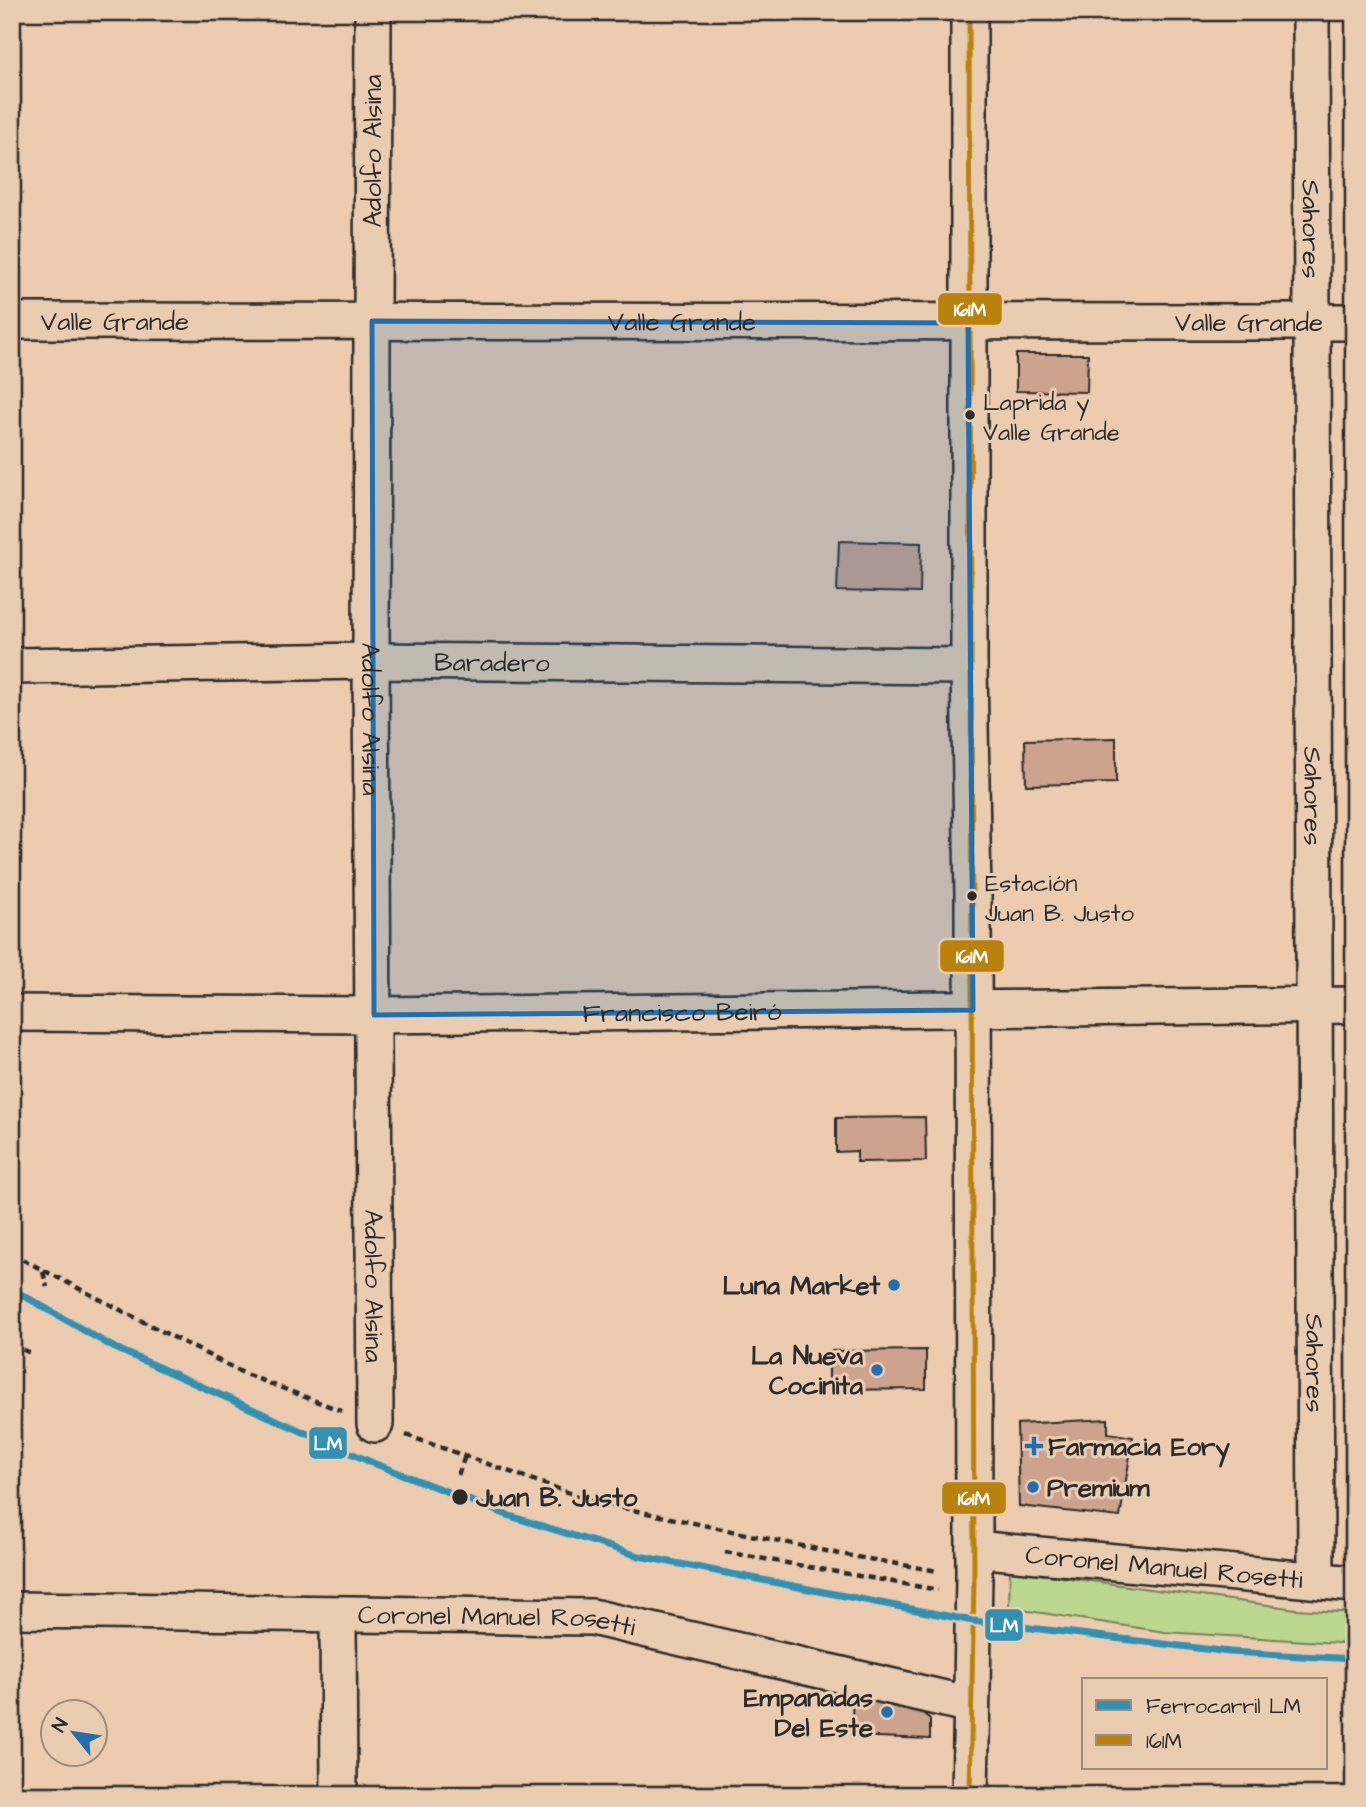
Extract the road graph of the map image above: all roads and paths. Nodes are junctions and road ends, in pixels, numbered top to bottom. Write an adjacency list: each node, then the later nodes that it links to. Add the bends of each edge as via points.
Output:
1 (373, 12): 5 (street, Adolfo Alsina)
2 (969, 12): 8 (street)
3 (1311, 12): 6 (street, Sahores)
4 (12, 321): 5 (street, Valle Grande)
5 (372, 321): 8 (street, Valle Grande); 9 (street, Adolfo Alsina)
6 (1313, 322): 7 (street, Valle Grande); 8 (street, Valle Grande); 13 (street, Sahores)
7 (1354, 322)
8 (968, 323): 11 (street)
9 (371, 661): 10 (street, Baradero); 11 (street, Baradero); 16 (street, Adolfo Alsina)
10 (12, 666)
11 (969, 666): 14 (street)
12 (1354, 1005): 13 (street, Francisco Beiró)
13 (1316, 1006): 14 (street, Francisco Beiró); 27 (street, Sahores)
14 (973, 1010): 16 (street, Francisco Beiró); 26 (street)
15 (12, 1013): 16 (street, Francisco Beiró)
16 (374, 1015): 22 (street, Adolfo Alsina)
17 (12, 1254): 18 (path)
18 (43, 1271): 19 (path); 22 (path, via 245,1374)
19 (47, 1287)
20 (12, 1344): 21 (path)
21 (30, 1353)
22 (375, 1424): 23 (path)
23 (465, 1456): 24 (path); 26 (path, via 594,1502 840,1555)
24 (458, 1475)
25 (724, 1552): 26 (path)
26 (974, 1574): 27 (street, Coronel Manuel Rosetti); 31 (street)
27 (1316, 1580): 28 (street, Coronel Manuel Rosetti)
28 (1354, 1584)
29 (12, 1609): 30 (street, Coronel Manuel Rosetti)
30 (338, 1615): 31 (street, Coronel Manuel Rosetti, via 592,1617); 32 (street)
31 (971, 1705): 33 (street)
32 (339, 1795)
33 (970, 1795)

